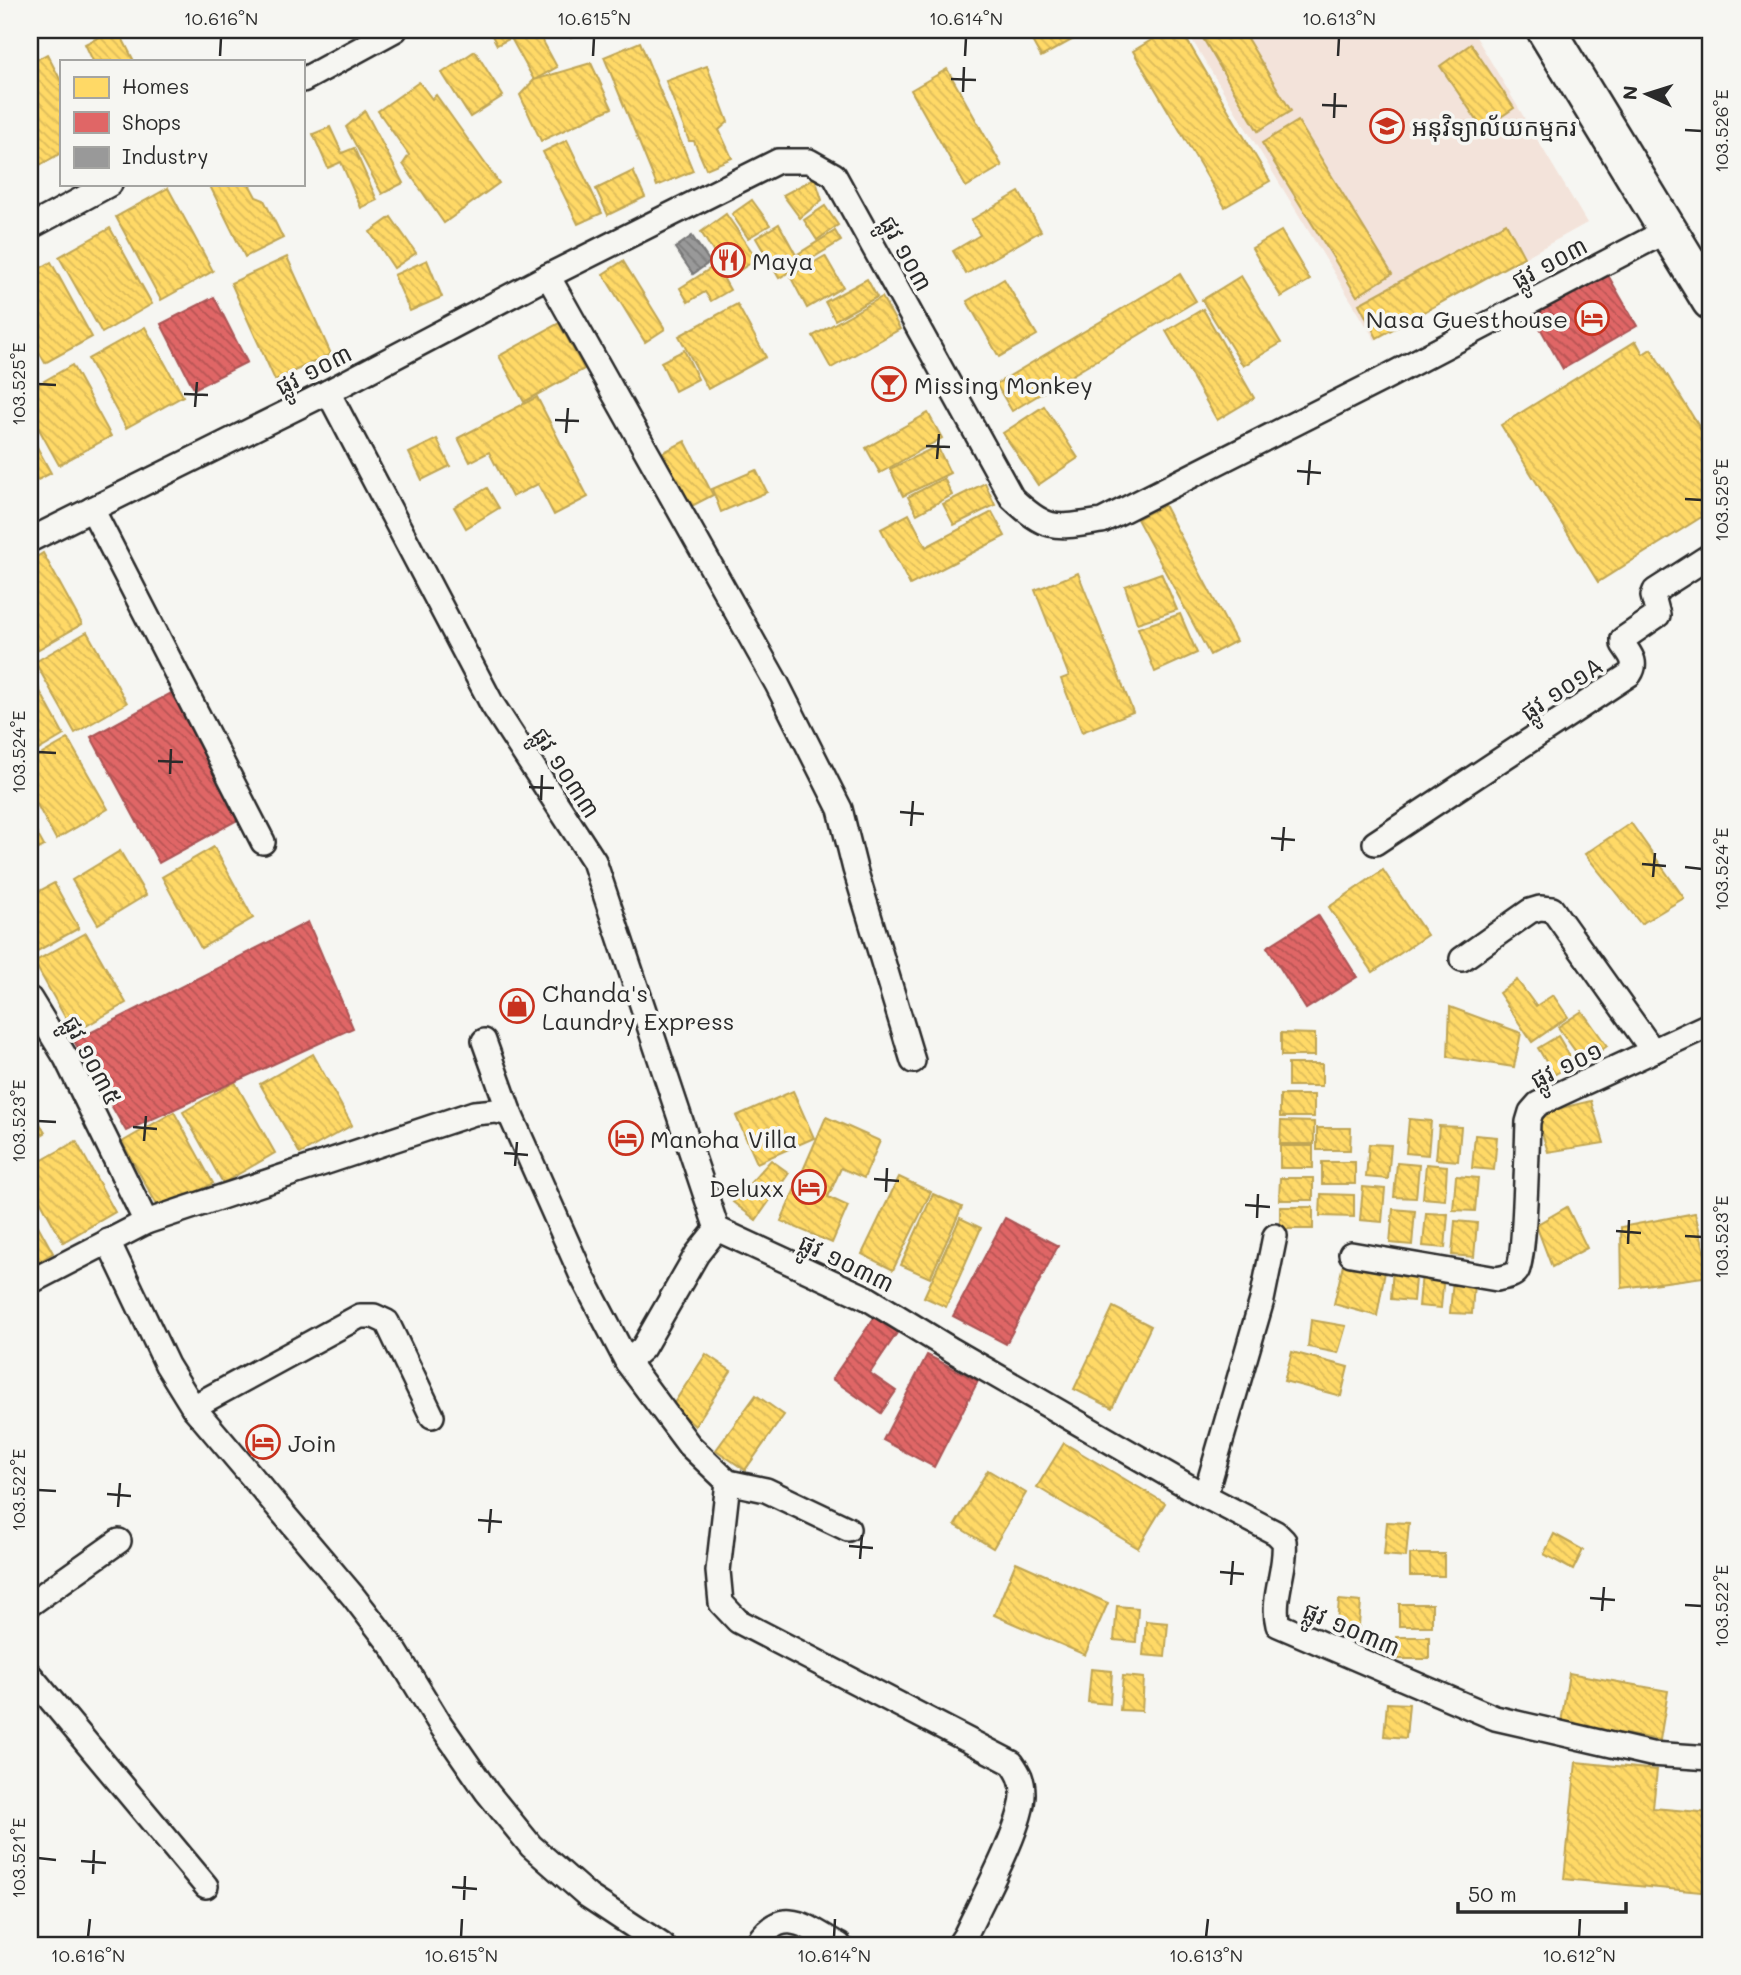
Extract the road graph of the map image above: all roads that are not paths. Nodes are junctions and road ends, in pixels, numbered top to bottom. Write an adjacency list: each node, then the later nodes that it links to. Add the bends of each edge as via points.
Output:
1 (395, 30): 3 (street)
2 (1546, 30): 6 (main road)
3 (304, 79)
4 (106, 186): 5 (street)
5 (30, 227)
6 (1668, 230): 7 (street, ផ្លូវ ១០៣, via 1101,521 1058,527 1033,518 1012,498 834,175 809,161 778,160); 8 (main road)
7 (548, 276): 9 (street, ផ្លូវ ១០៣); 20 (street, via 777,684 840,809)
8 (1711, 301)
9 (328, 392): 10 (street, ផ្លូវ ១០៣); 23 (street, ផ្លូវ ១០៣៣, via 492,704 594,861)
10 (92, 509): 11 (street, ផ្លូវ ១០៣); 13 (street)
11 (30, 540)
12 (1711, 555): 14 (street, ផ្លូវ ១០១A, via 1655,591 1658,615 1623,639 1634,661 1630,674)
13 (263, 842)
14 (1375, 844)
15 (1462, 959): 19 (street, via 1530,911 1552,909)
16 (30, 999): 22 (street, ផ្លូវ ១០៣៥, via 65,1058)
17 (1711, 1024): 19 (street, ផ្លូវ ១០១)
18 (484, 1041): 21 (street)
19 (1653, 1051): 26 (street, ផ្លូវ ១០១, via 1538,1104 1531,1112 1522,1248 1519,1269 1512,1276 1497,1279)
20 (913, 1061)
21 (510, 1114): 22 (street, via 474,1113); 28 (street, via 582,1276)
22 (146, 1222): 25 (street)
23 (717, 1229): 28 (street, via 697,1254 643,1348); 32 (street, ផ្លូវ ១០៣៣, via 867,1298)
24 (1275, 1236): 32 (street, via 1262,1300)
25 (108, 1241): 27 (street); 29 (street, via 167,1365)
26 (1351, 1254)
27 (30, 1282)
28 (627, 1362): 31 (street, via 689,1445)
29 (193, 1407): 30 (street, via 360,1316 374,1316 387,1322); 39 (street, via 394,1649 487,1792 531,1846 588,1896)
30 (432, 1416)
31 (728, 1482): 33 (street, via 766,1490); 42 (street, via 718,1571 721,1603 738,1621 1012,1763 1021,1775 1024,1795 1017,1824)
32 (1205, 1496): 37 (street, ផ្លូវ ១០៣៣, via 1284,1541 1275,1614 1278,1625 1495,1718 1651,1754)
33 (848, 1529)
34 (119, 1541): 35 (street)
35 (30, 1604)
36 (30, 1675): 38 (street)
37 (1711, 1758)
38 (206, 1886)
39 (662, 1945)
40 (756, 1945): 41 (street, via 776,1922 795,1921)
41 (839, 1945)
42 (958, 1945)

